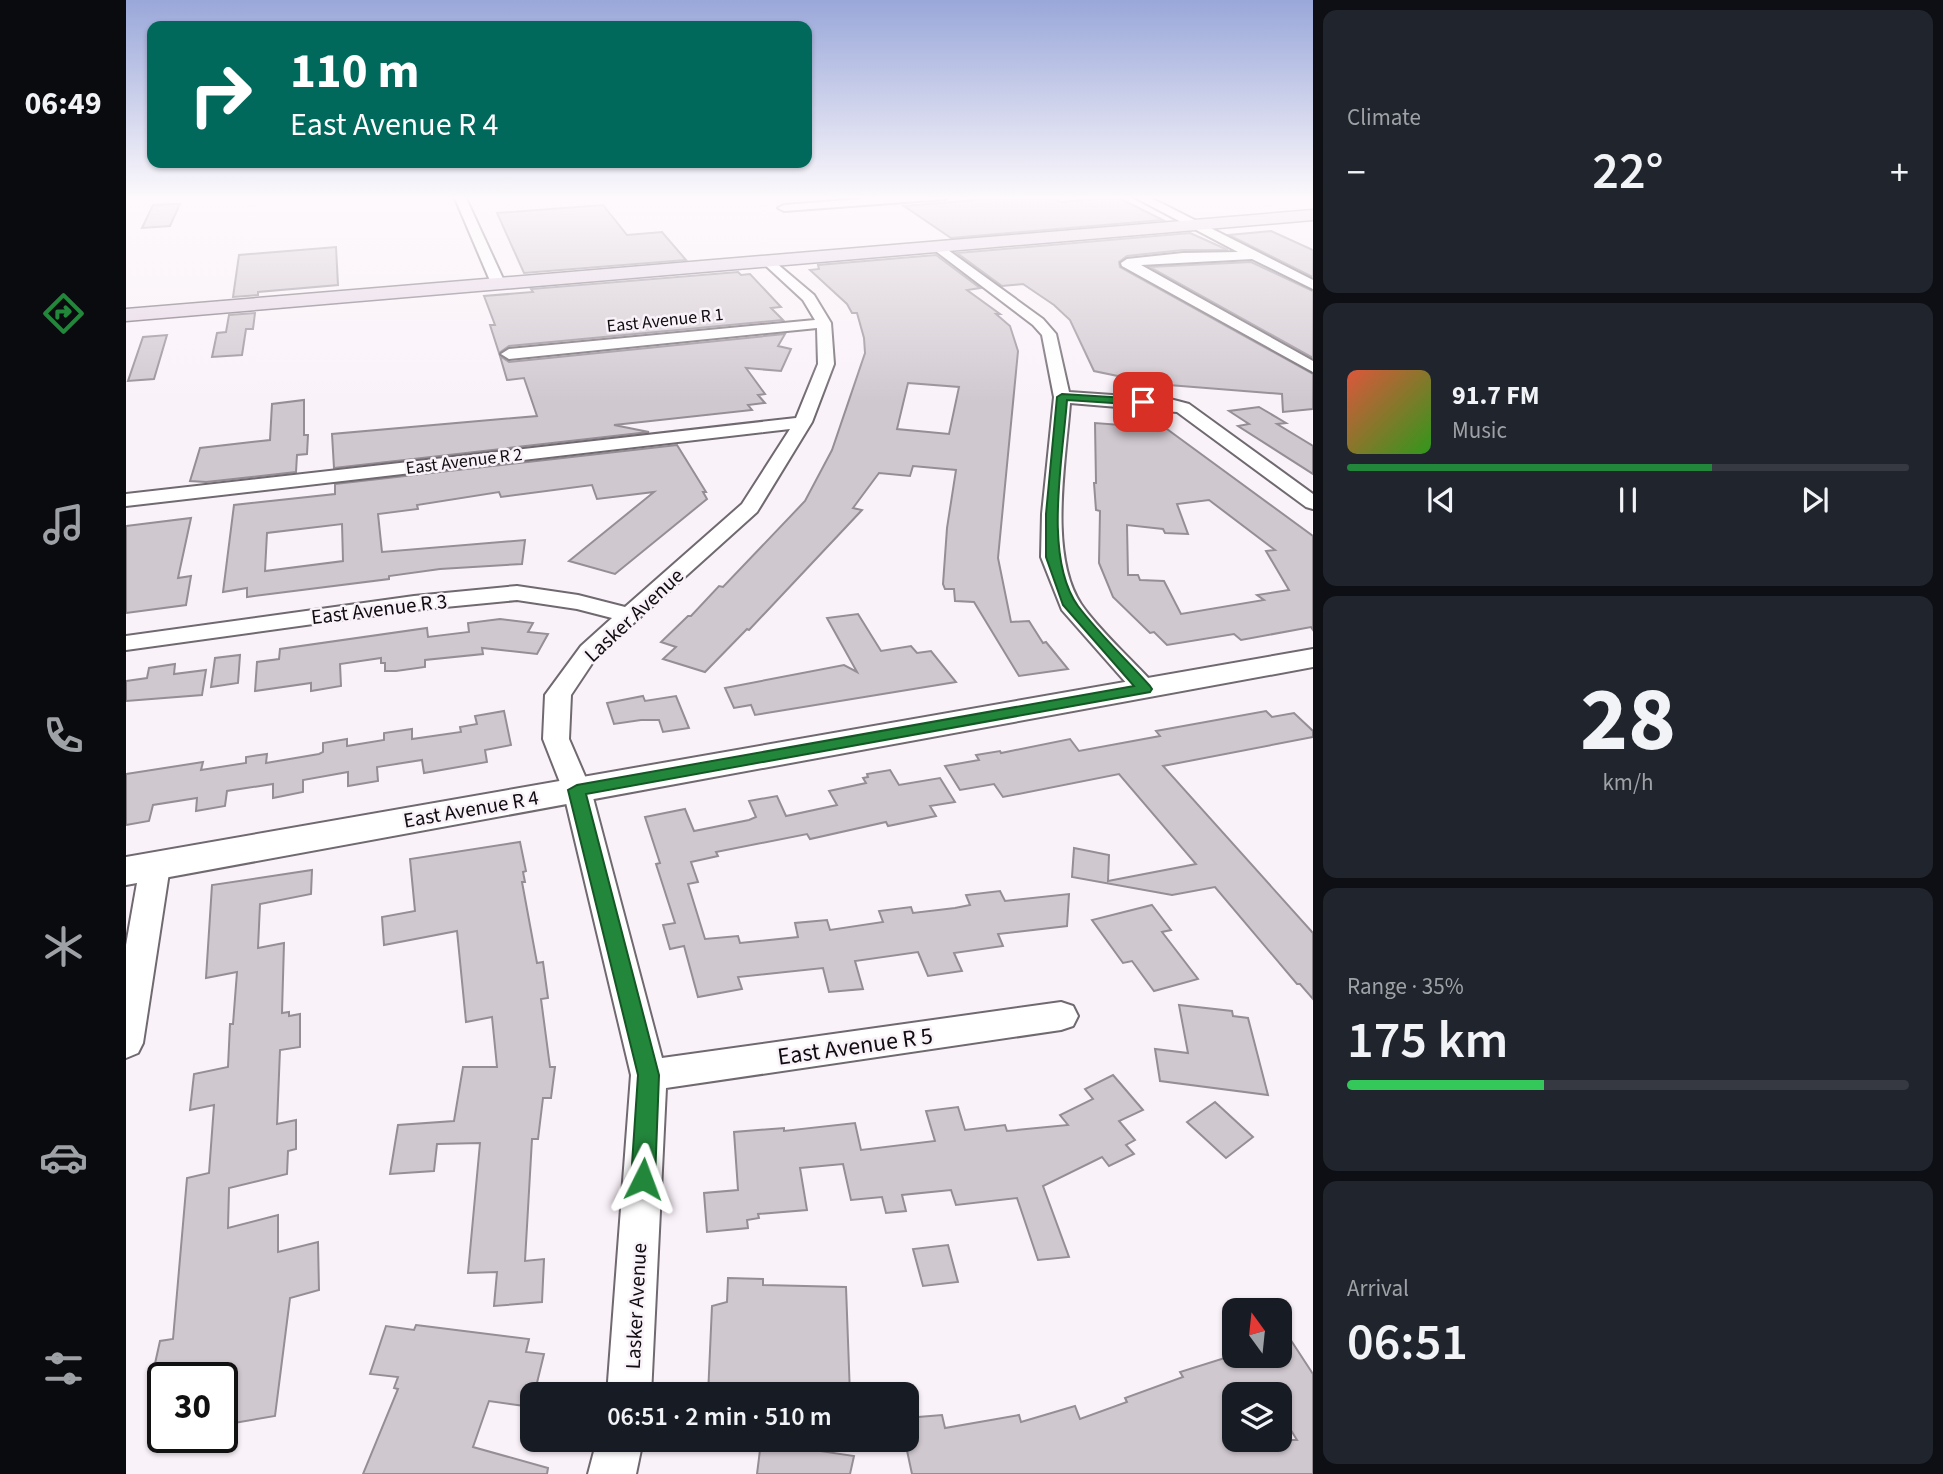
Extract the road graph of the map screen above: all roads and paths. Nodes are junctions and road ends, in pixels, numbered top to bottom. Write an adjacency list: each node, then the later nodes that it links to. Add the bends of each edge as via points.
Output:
1 (489, 265): 7 (street)
2 (724, 265): 7 (main road)
3 (773, 265): 10 (street, via 808,298)
4 (962, 265): 13 (street, via 1048,334)
5 (1128, 265): 12 (street)
6 (1271, 265): 8 (street)
7 (498, 284): 9 (main road)
8 (1313, 285)
9 (126, 315)
10 (824, 323): 11 (street, East Avenue R 1); 14 (street, Lasker Avenue, via 826,364)
11 (509, 355)
12 (1313, 367)
13 (1062, 397): 16 (street, via 1183,408); 20 (street, via 1052,557 1070,605)
14 (803, 422): 15 (street, East Avenue R 2); 17 (street, Lasker Avenue, via 750,508)
15 (126, 500)
16 (1313, 503)
17 (631, 616): 18 (street, East Avenue R 3, via 578,601 517,593); 21 (street, Lasker Avenue, via 589,651 558,695 556,739)
18 (126, 643)
19 (1313, 658): 20 (street, East Avenue R 4)
20 (1145, 689): 21 (street, East Avenue R 4)
21 (577, 790): 22 (street, East Avenue R 4); 25 (street, Lasker Avenue)
22 (140, 869): 24 (street)
23 (1061, 1016): 25 (street, East Avenue R 5)
24 (126, 1043)
25 (649, 1075): 26 (street, Lasker Avenue)
26 (630, 1382)
27 (617, 1452): 28 (street)
28 (612, 1474)

